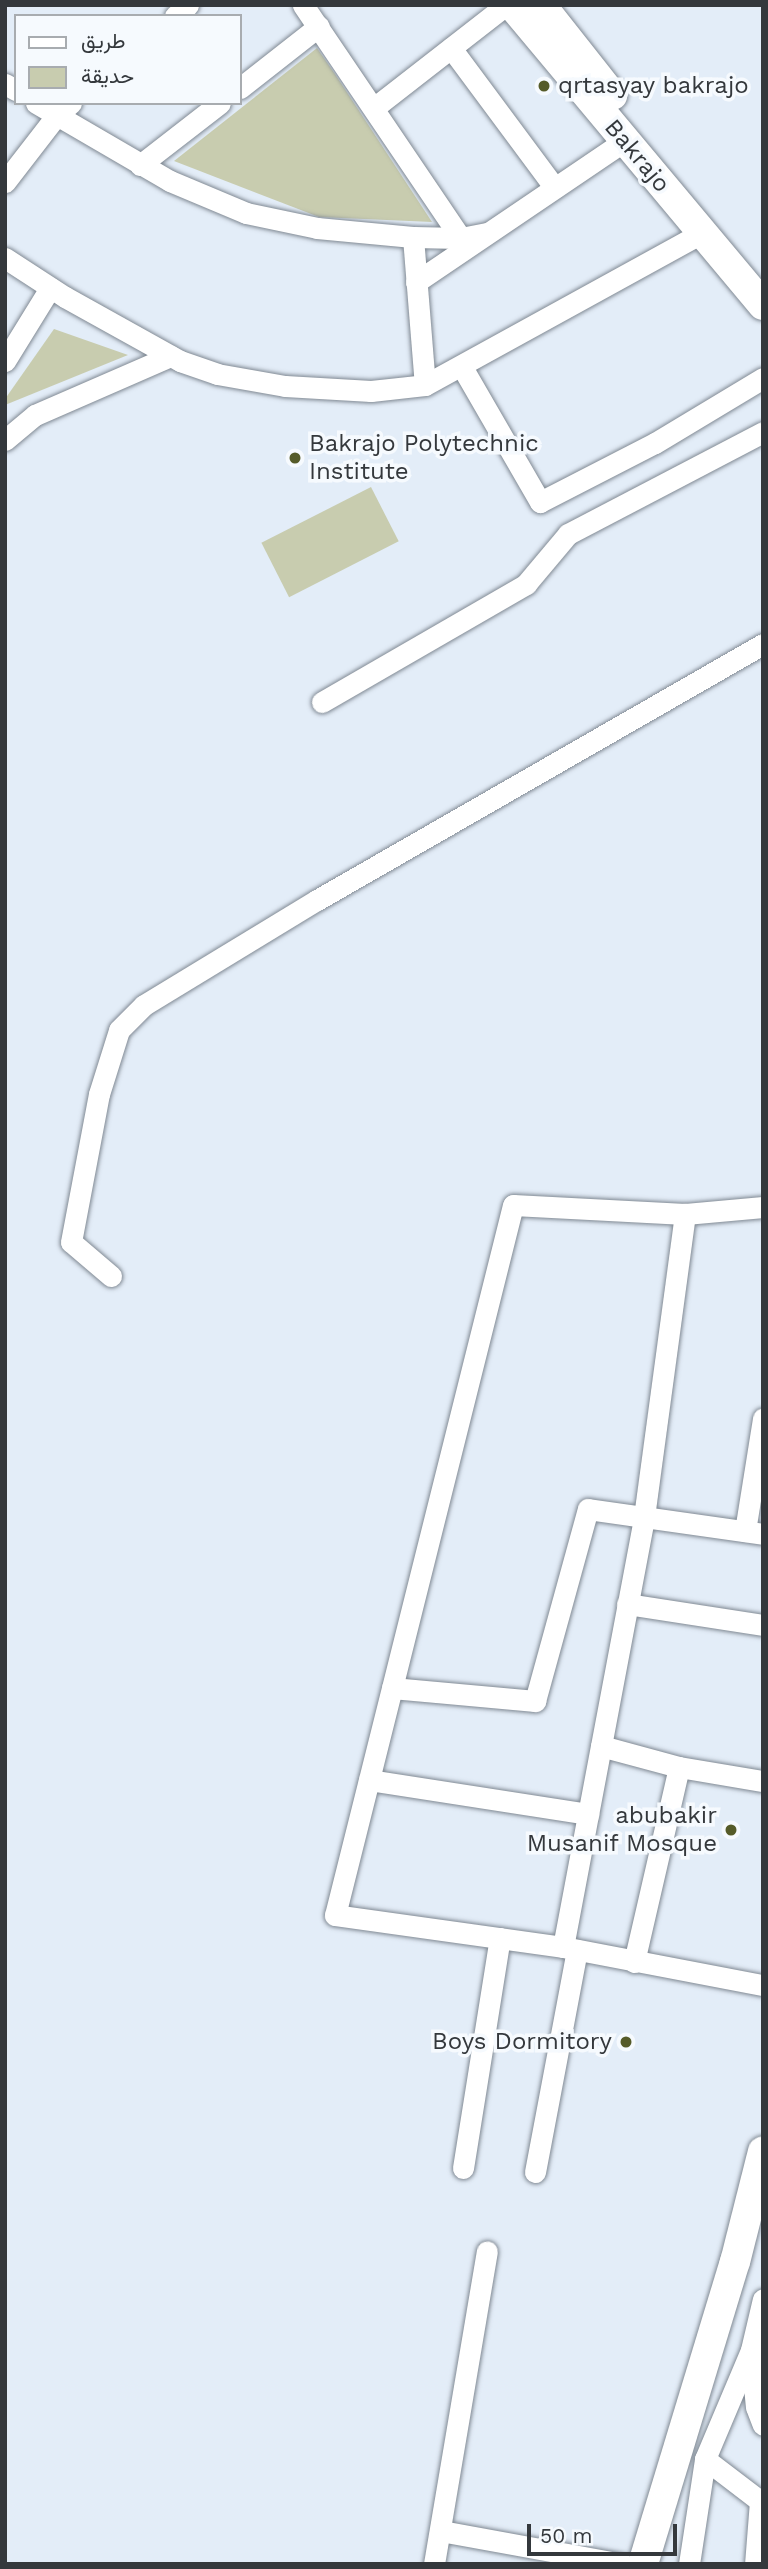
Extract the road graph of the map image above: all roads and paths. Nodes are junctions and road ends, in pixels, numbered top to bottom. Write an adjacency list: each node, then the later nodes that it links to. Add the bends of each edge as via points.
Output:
1 (303, 5): 5 (street)
2 (506, 5): 6 (street)
3 (512, 5): 12 (street, Bakrajo)
4 (541, 5): 21 (street, Bakrajo, via 648,142)
5 (320, 26): 7 (street); 10 (street)
6 (451, 48): 10 (street); 15 (street)
7 (242, 86)
8 (45, 105): 11 (street)
9 (217, 105): 13 (street)
10 (375, 107): 19 (street)
11 (63, 109): 13 (street); 14 (street)
12 (624, 141): 15 (street); 17 (street, Bakrajo)
13 (140, 165): 18 (street, via 210,200 272,219)
14 (5, 182)
15 (555, 188): 16 (street)
16 (487, 233): 19 (street); 22 (street)
17 (702, 233): 24 (street, Bakrajo); 27 (street)
18 (413, 237): 19 (street); 22 (street)
19 (461, 238)
20 (5, 258): 23 (street)
21 (763, 275)
22 (416, 282): 29 (street)
23 (50, 288): 25 (street); 26 (street)
24 (763, 305)
25 (171, 356): 29 (street, via 217,374 285,386 371,391); 31 (street, via 35,415)
26 (5, 361)
27 (462, 367): 28 (street, via 540,502 655,443); 29 (street)
28 (763, 379)
29 (425, 385)
30 (763, 432): 33 (street, via 568,534 526,584)
31 (5, 440)
32 (763, 644): 36 (street, via 293,914 144,1005 120,1030 99,1094 71,1242)
33 (322, 702)
34 (763, 1207): 35 (street)
35 (685, 1214): 38 (street); 42 (street, via 513,1205)
36 (111, 1276)
37 (763, 1418): 39 (street)
38 (643, 1517): 39 (street); 40 (street); 42 (street, via 588,1509 535,1701)
39 (754, 1533)
40 (627, 1604): 41 (street); 43 (street)
41 (763, 1625)
42 (392, 1688): 45 (street)
43 (601, 1746): 44 (street); 47 (street)
44 (679, 1767): 46 (street); 50 (street)
45 (369, 1780): 47 (street); 48 (street, via 335,1915)
46 (763, 1781)
47 (588, 1814): 49 (street)
48 (499, 1938): 49 (street); 53 (street)
49 (570, 1948): 50 (street); 54 (street)
50 (634, 1962): 51 (street)
51 (763, 1985)
52 (763, 2151): 63 (street, via 735,2262)
53 (463, 2168)
54 (535, 2172)
55 (486, 2251): 60 (street)
56 (763, 2299): 57 (street)
57 (751, 2350): 58 (street, via 756,2407); 59 (street)
58 (763, 2426)
59 (705, 2459): 64 (street); 65 (street, via 760,2501)
60 (441, 2531): 61 (street); 62 (street)
61 (434, 2564)
62 (623, 2564)
63 (643, 2564)
64 (688, 2564)
65 (755, 2564)

